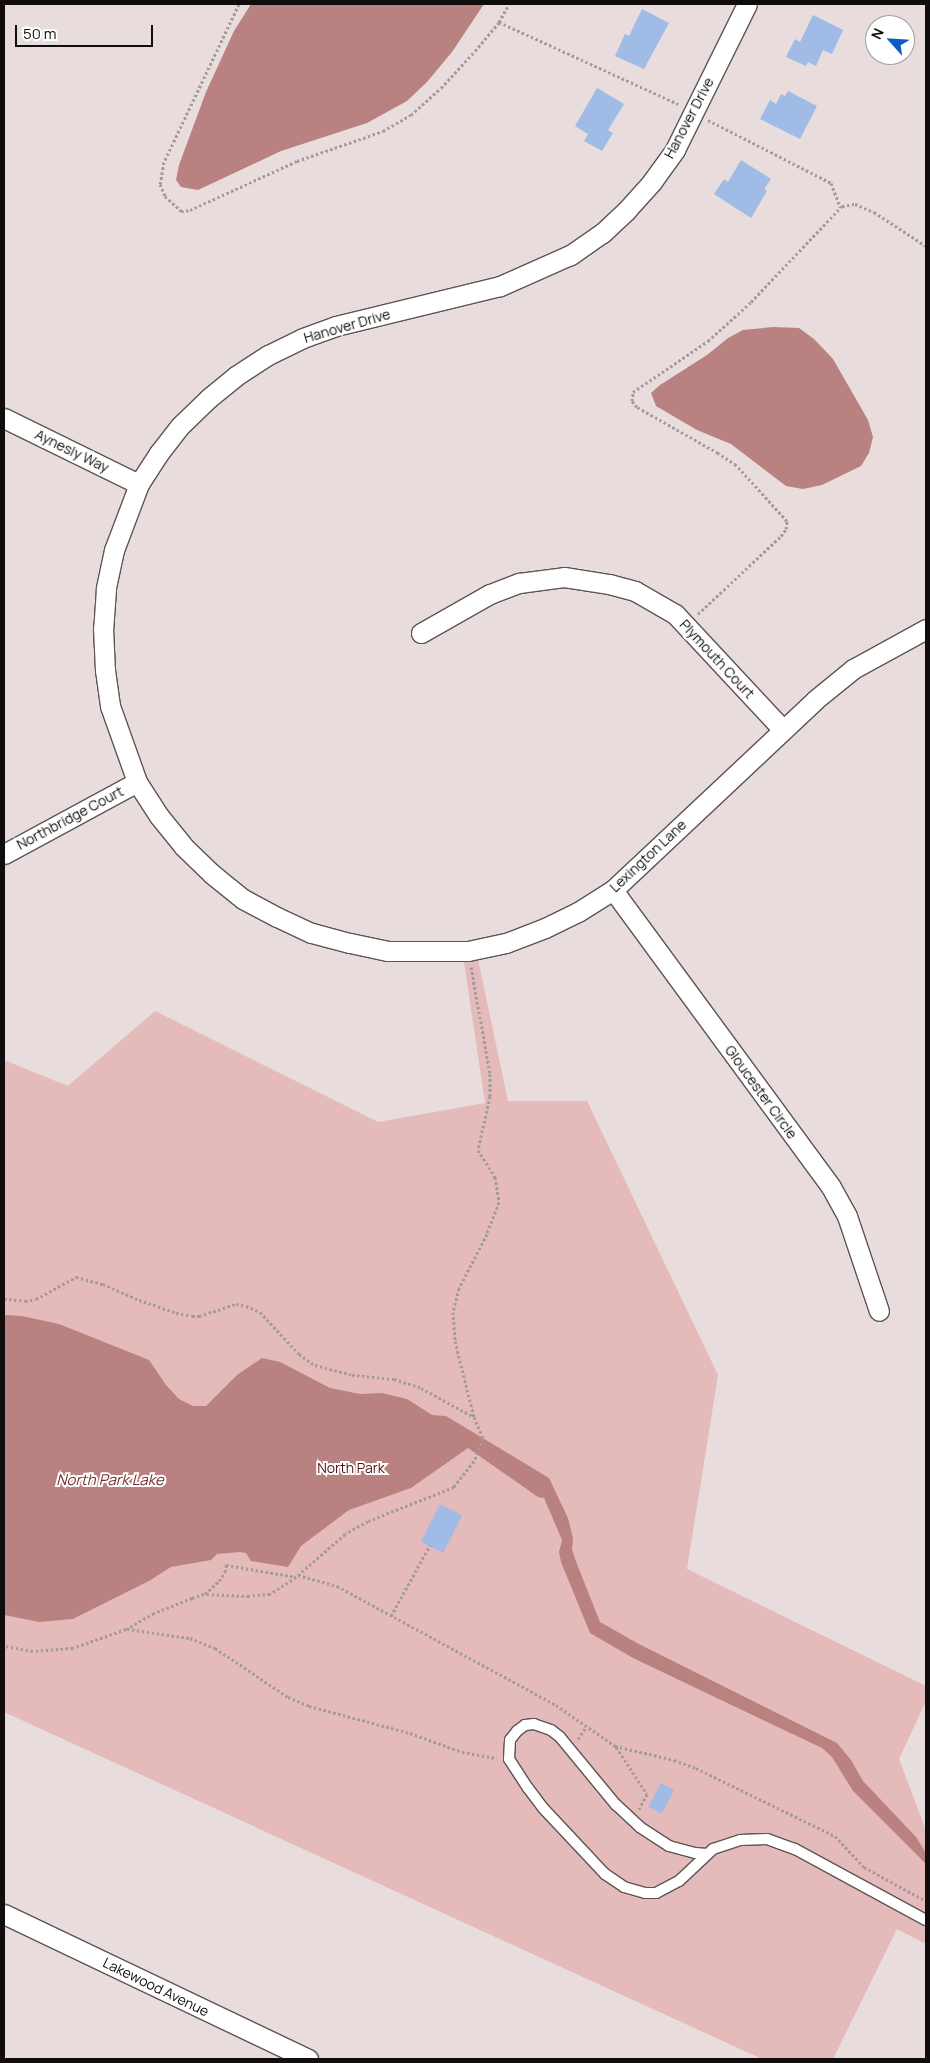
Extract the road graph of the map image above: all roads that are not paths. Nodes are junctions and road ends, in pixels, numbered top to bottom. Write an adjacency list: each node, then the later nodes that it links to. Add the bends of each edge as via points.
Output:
1 (747, 4): 3 (street, Hanover Drive, via 675,150 652,182 602,233 570,255 500,286 336,326 268,355 209,398 180,426)
2 (4, 418): 3 (street, Aynesly Way)
3 (140, 484): 7 (street, Hanover Drive, via 114,550 103,628 110,706)
4 (926, 629): 6 (street, Lexington Lane, via 853,669)
5 (421, 633): 6 (street, Plymouth Court, via 490,594 518,583 549,578 594,580 636,591 687,624)
6 (783, 730): 9 (street, Lexington Lane)
7 (137, 782): 8 (street, Northbridge Court); 9 (street, Lexington Lane, via 183,846 243,898 312,933 387,951 468,950 506,943 578,912)
8 (4, 854)
9 (613, 890): 10 (street, Gloucester Circle, via 831,1187 847,1216)
10 (879, 1311)
11 (707, 1854): 11 (lane, via 679,1881 656,1893 645,1894 624,1887 605,1874 543,1808 509,1759 510,1740 525,1725 534,1724 551,1730 616,1805 650,1835 669,1846); 13 (lane, via 740,1840 780,1842)
12 (4, 1914): 14 (street, Lakewood Avenue)
13 (926, 1920)
14 (308, 2059)

